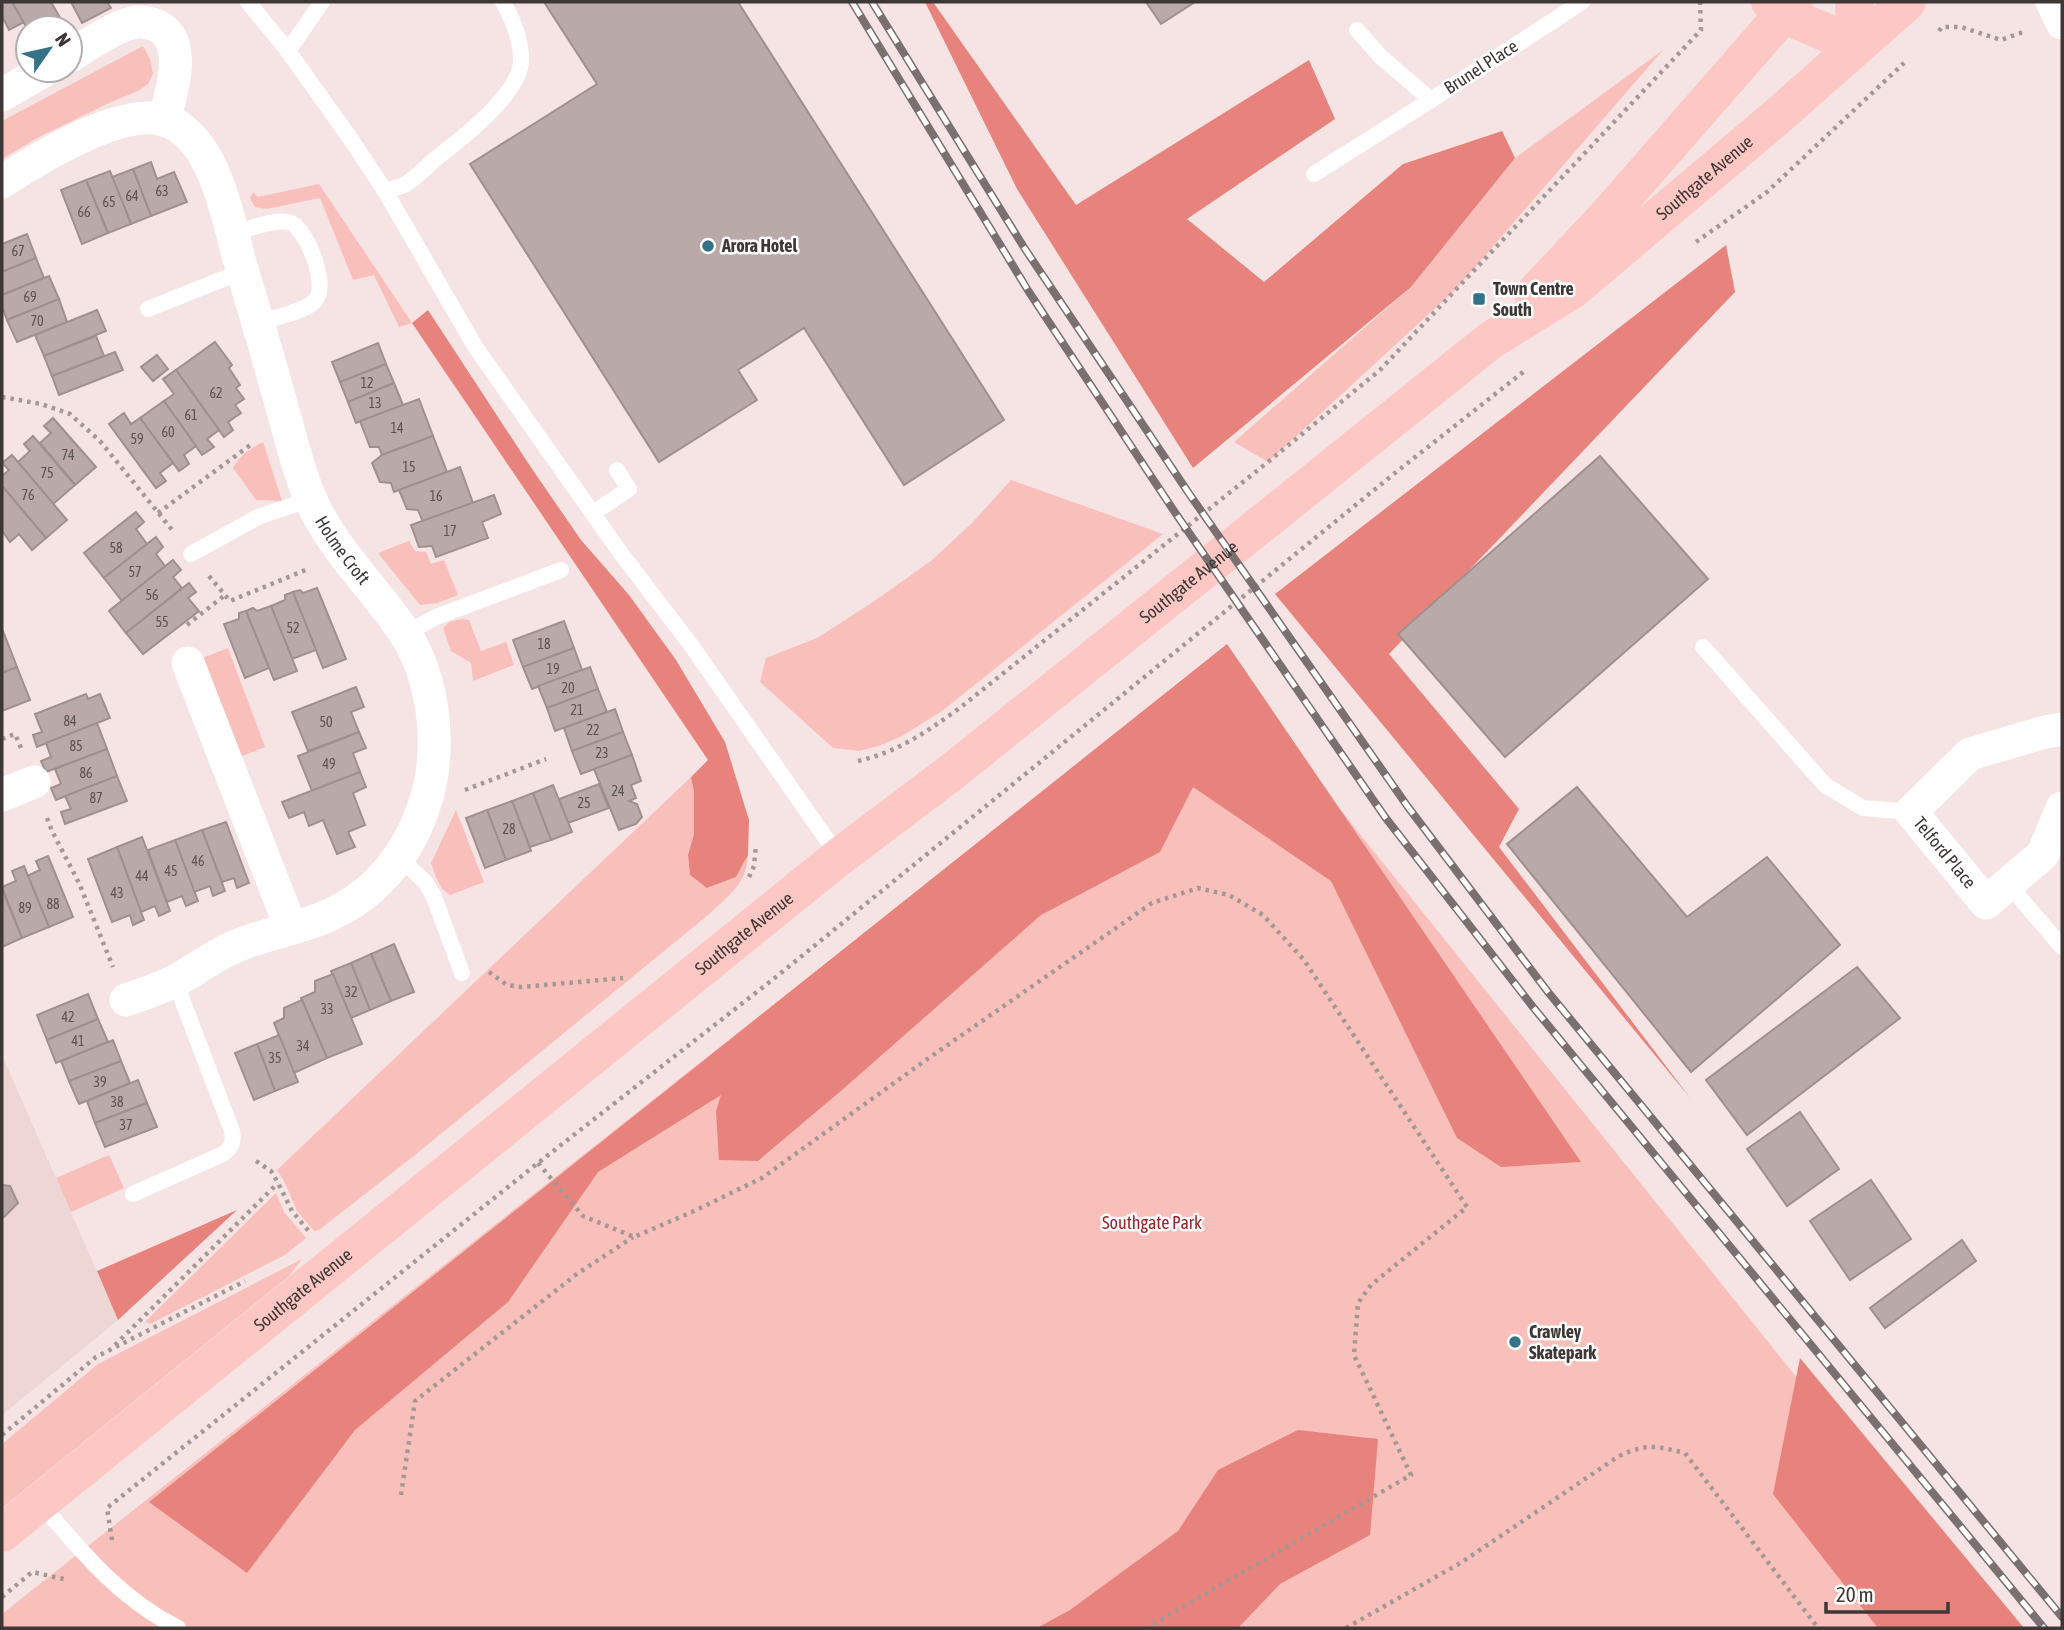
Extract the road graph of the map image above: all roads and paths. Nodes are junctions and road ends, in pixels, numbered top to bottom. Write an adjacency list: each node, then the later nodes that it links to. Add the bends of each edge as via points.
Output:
1 (248, 2): 14 (lane)
2 (322, 2): 14 (lane)
3 (503, 2): 22 (lane, via 522,60 512,86 454,145 405,185)
4 (1582, 2): 18 (lane, Brunel Place)
5 (1700, 2): 45 (path, via 1701,30 1380,370 961,707 904,745)
6 (1854, 2): 12 (main road)
7 (1907, 2): 12 (main road, Southgate Avenue)
8 (1782, 6): 12 (main road); 28 (main road, Southgate Avenue, via 1607,216)
9 (2058, 14): 11 (path, via 2000,40 1961,27 1942,27)
10 (1357, 30): 18 (lane, Brunel Place)
11 (1933, 36)
12 (1857, 46): 28 (main road, Southgate Avenue, via 1572,290)
13 (84, 48): 19 (street, via 121,26 141,22 160,27 168,35 176,65)
14 (288, 51): 22 (lane)
15 (1913, 55): 24 (path, via 1767,192)
16 (21, 84): 17 (street)
17 (2, 95)
18 (1431, 100): 20 (lane)
19 (164, 120): 21 (street, via 147,118 106,127); 23 (street, Holme Croft, via 192,138 212,167)
20 (1314, 174)
21 (2, 182)
22 (385, 191): 35 (lane, via 476,348)
23 (232, 234): 25 (street, Holme Croft); 27 (lane, via 290,223 310,245 321,283 319,295 305,307)
24 (1689, 247)
25 (243, 271): 26 (lane); 27 (street, Holme Croft)
26 (148, 309)
27 (258, 323): 31 (street, Holme Croft)
28 (1491, 340): 51 (main road, Southgate Avenue)
29 (1535, 362): 61 (path, via 776,978)
30 (2, 397): 34 (path, via 71,414 100,441)
31 (286, 419): 33 (street, Holme Croft); 34 (path)
32 (617, 470): 35 (lane, via 629,489)
33 (311, 499): 36 (lane, via 258,517); 37 (street, Holme Croft)
34 (158, 513): 36 (path)
35 (593, 513): 51 (lane)
36 (191, 554): 37 (path, via 230,601)
37 (344, 555): 39 (street, Holme Croft)
38 (561, 570): 39 (lane, via 436,617)
39 (405, 634): 48 (street, Holme Croft, via 428,686 434,719)
40 (1703, 647): 50 (lane, via 1825,785 1863,808)
41 (188, 663): 54 (street)
42 (2062, 729): 50 (street, Telford Place, via 1970,754)
43 (2, 739): 46 (path, via 15,734)
44 (546, 759): 48 (path, via 442,798)
45 (858, 761)
46 (34, 782): 47 (street); 59 (path)
47 (2, 795)
48 (426, 797): 52 (street, Holme Croft)
49 (2062, 808): 53 (street, Telford Place, via 2043,855)
50 (1911, 811): 53 (street, Telford Place, via 1986,903)
51 (839, 857): 68 (main road, Southgate Avenue)
52 (399, 858): 54 (street, Holme Croft, via 356,902); 56 (lane, via 434,897)
53 (2008, 884): 55 (lane)
54 (291, 928): 57 (street, Holme Croft, via 232,948)
55 (2062, 947)
56 (461, 971): 58 (path, via 479,966 507,985 521,987 606,978)
57 (174, 981): 59 (street, Holme Croft); 60 (lane, via 232,1131)
58 (630, 981)
59 (126, 1000)
60 (232, 1145): 62 (path, via 271,1171); 63 (lane, via 223,1154)
61 (538, 1163): 64 (path, via 583,1216); 70 (path, via 107,1508 114,1555)
62 (278, 1183): 65 (path, via 292,1211); 66 (path)
63 (133, 1194)
64 (634, 1237): 67 (path, via 577,1273 415,1401); 73 (path, via 762,1178 1152,904 1198,888 1229,895 1263,915 1304,960 1467,1207 1371,1285 1358,1303 1354,1355 1411,1475)
65 (317, 1241)
66 (112, 1348)
67 (401, 1495)
68 (39, 1502): 69 (main road, Southgate Avenue); 70 (lane)
69 (2, 1533)
70 (97, 1569): 71 (path, via 80,1583 32,1572); 72 (lane, via 130,1598)
71 (2, 1597)
72 (178, 1628)
73 (1146, 1628)
74 (1346, 1628): 75 (path, via 1462,1562 1619,1456 1639,1447 1658,1447 1685,1453)
75 (1818, 1628)

